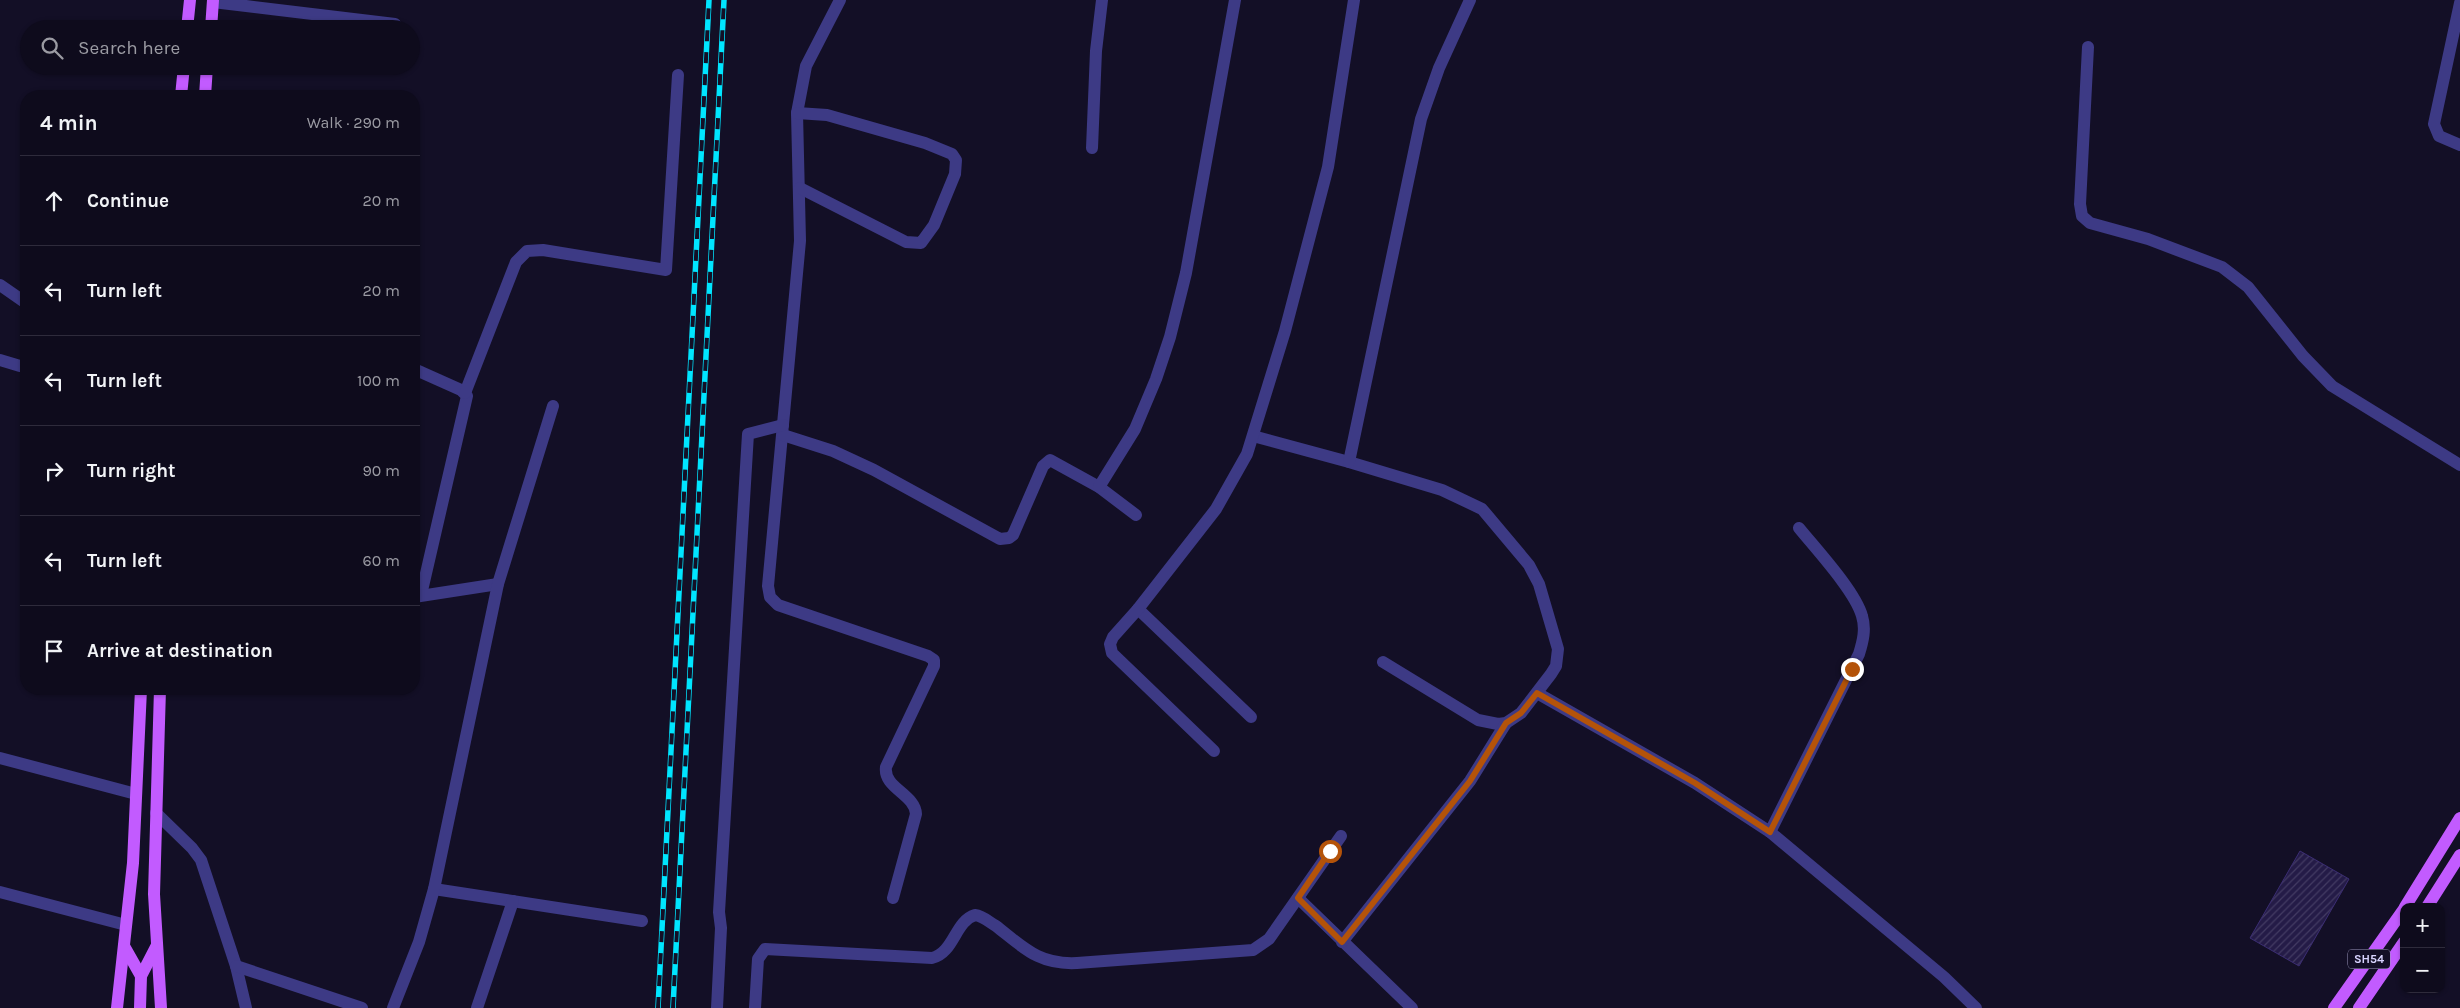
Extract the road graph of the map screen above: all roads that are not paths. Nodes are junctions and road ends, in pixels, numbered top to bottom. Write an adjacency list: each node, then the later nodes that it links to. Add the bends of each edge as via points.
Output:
1 (190, 0): 9 (main road)
2 (840, 0): 18 (street, via 806,66)
3 (1102, 0): 20 (street)
4 (1235, 0): 33 (street, via 1195,227 1170,337 1134,429)
5 (1354, 0): 30 (street, via 1328,167 1285,331)
6 (1470, 0): 31 (street, via 1433,83 1421,119)
7 (213, 1): 10 (main road); 11 (street)
8 (2460, 3): 19 (street, via 2434,124 2439,136)
9 (188, 20)
10 (212, 20)
11 (363, 20)
12 (2088, 47): 32 (street, via 2082,216 2090,222 2148,239 2222,267 2248,287 2303,356 2332,386)
13 (183, 75): 16 (main road)
14 (206, 75): 17 (main road)
15 (678, 75): 27 (street, via 666,270 543,250 527,251 516,262)
16 (182, 90)
17 (205, 90)
18 (797, 113): 21 (street); 21 (street, via 827,116 925,143 952,154 956,166 934,225 926,240 918,244 906,242)
19 (2460, 145)
20 (1092, 148)
21 (800, 188): 29 (street, via 800,241)
22 (0, 285): 23 (street)
23 (20, 299)
24 (0, 360): 25 (street)
25 (20, 366)
26 (420, 372): 27 (street)
27 (465, 393): 36 (street, via 466,406)
28 (553, 406): 37 (street)
29 (783, 430): 33 (street, via 874,470 1000,539 1013,534 1047,461 1055,461); 56 (street, via 768,586 770,597 778,604 928,656 935,663 886,768 890,781 912,801 916,814); 77 (street, via 748,434 719,912)
30 (1253, 436): 31 (street); 39 (street, via 1247,454 1216,509)
31 (1349, 462): 41 (street, via 1463,498 1482,509 1495,522 1529,565 1539,584 1556,641 1556,666)
32 (2460, 465)
33 (1099, 487): 34 (street)
34 (1136, 515)
35 (1799, 528): 51 (street, via 1856,600 1862,615 1863,639 1856,662)
36 (420, 584)
37 (498, 584): 38 (street); 54 (street)
38 (420, 596)
39 (1138, 609): 44 (street); 46 (street, via 1110,641 1112,653)
40 (1383, 662): 45 (street, via 1478,720)
41 (1537, 693): 45 (street, via 1521,713); 51 (street, via 1695,783)
42 (141, 695): 48 (main road)
43 (160, 695): 49 (main road)
44 (1251, 717)
45 (1506, 723): 64 (street, via 1470,781)
46 (1214, 752)
47 (0, 758): 48 (street)
48 (136, 794): 63 (main road)
49 (156, 813): 65 (main road, via 154,894); 68 (street, via 201,860)
50 (2460, 818): 59 (main road, SH54)
51 (1770, 832): 80 (street, via 1944,977)
52 (1341, 836): 57 (street)
53 (2460, 855): 60 (main road)
54 (434, 889): 58 (street); 75 (street, via 419,942)
55 (0, 892): 63 (street)
56 (893, 898)
57 (1298, 898): 64 (street); 78 (street, via 1269,939 1259,948 1244,951 1052,962 1032,954 985,918 975,915 966,921 943,953 932,958 765,949 758,959)
58 (513, 901): 62 (street); 76 (street)
59 (2407, 903)
60 (2430, 903)
61 (2400, 914): 81 (main road, SH54)
62 (642, 921)
63 (126, 925): 66 (main road)
64 (1342, 942): 79 (street)
65 (157, 944): 69 (main road); 72 (main road)
66 (124, 946): 69 (main road); 70 (main road)
67 (2400, 948): 82 (main road, SH54)
68 (236, 966): 73 (street); 74 (street)
69 (141, 976): 71 (main road)
70 (117, 1008)
71 (140, 1008)
72 (161, 1008)
73 (246, 1008)
74 (362, 1008)
75 (393, 1008)
76 (477, 1008)
77 (717, 1008)
78 (755, 1008)
79 (1412, 1008)
80 (1976, 1008)
81 (2334, 1008)
82 (2359, 1008)

